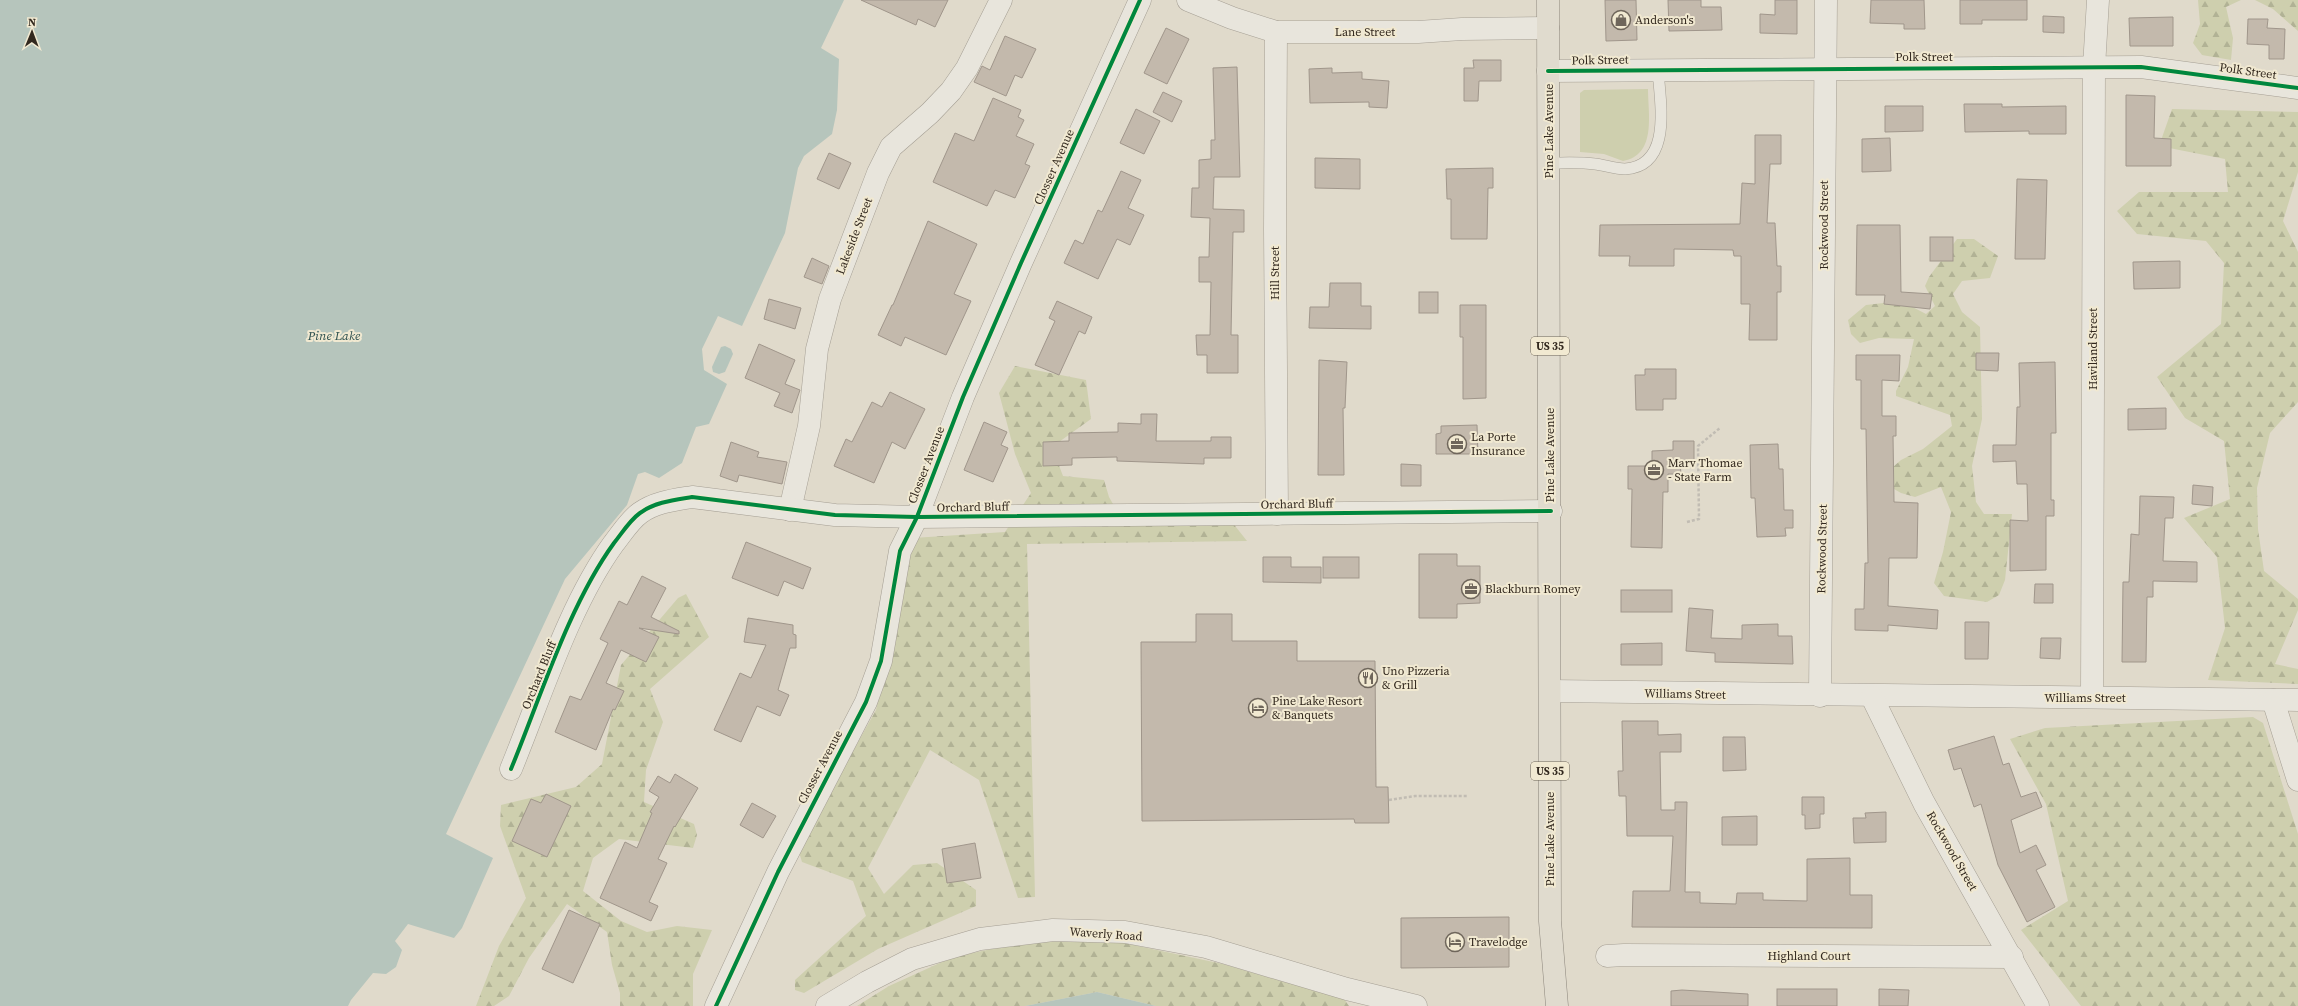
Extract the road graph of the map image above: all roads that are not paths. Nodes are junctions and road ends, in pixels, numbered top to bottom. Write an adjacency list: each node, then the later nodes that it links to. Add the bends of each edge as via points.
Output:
1 (1001, 0): 15 (street, Lakeside Street, via 966,68 951,91 891,147 878,173 830,299 816,349 809,426)
2 (1140, 0): 18 (street, Closser Avenue, via 1005,298)
3 (1188, 0): 8 (street, Lane Street)
4 (1548, 0): 7 (main road, Pine Lake Avenue / US 35)
5 (1826, 0): 10 (street, Rockwood Street)
6 (2098, 0): 9 (street, Haviland Street)
7 (1548, 28): 8 (street, Lane Street, via 1418,32); 12 (main road, Pine Lake Avenue / US 35)
8 (1276, 32): 17 (street, Hill Street)
9 (2094, 67): 10 (street, Polk Street); 13 (street, Polk Street, via 2141,67); 22 (street, Haviland Street)
10 (1825, 68): 11 (street, Polk Street); 20 (street, Rockwood Street)
11 (1658, 70): 12 (street, Polk Street); 14 (lane, via 1660,131 1657,149 1648,160 1624,169 1593,163)
12 (1548, 71): 14 (main road, Pine Lake Avenue / US 35)
13 (2298, 88)
14 (1549, 163): 16 (main road, Pine Lake Avenue / US 35)
15 (790, 510): 18 (street, Orchard Bluff, via 835,515); 25 (street, Orchard Bluff, via 692,497 669,500 640,513 602,559 582,598)
16 (1551, 511): 17 (street, Orchard Bluff); 19 (main road, Pine Lake Avenue / US 35)
17 (1277, 514): 18 (street, Orchard Bluff)
18 (917, 517): 29 (street, Closser Avenue, via 900,551 881,661 866,702 778,872)
19 (1550, 691): 20 (street, Williams Street); 32 (main road, Pine Lake Avenue / US 35, via 1550,921)
20 (1820, 696): 21 (street)
21 (1872, 697): 22 (street, Williams Street); 28 (street, Rockwood Street, via 1924,802)
22 (2092, 697): 23 (street, Williams Street)
23 (2273, 700): 24 (street, Williams Street); 26 (street)
24 (2298, 700)
25 (511, 769)
26 (2298, 780)
27 (1607, 956): 28 (street, Highland Court)
28 (2012, 957): 33 (street, Rockwood Street)
29 (716, 1006)
30 (827, 1006): 31 (street, Waverly Road, via 912,959 980,939 1053,930 1125,932 1206,947 1347,989)
31 (1416, 1006)
32 (1557, 1006)
33 (2038, 1006)

